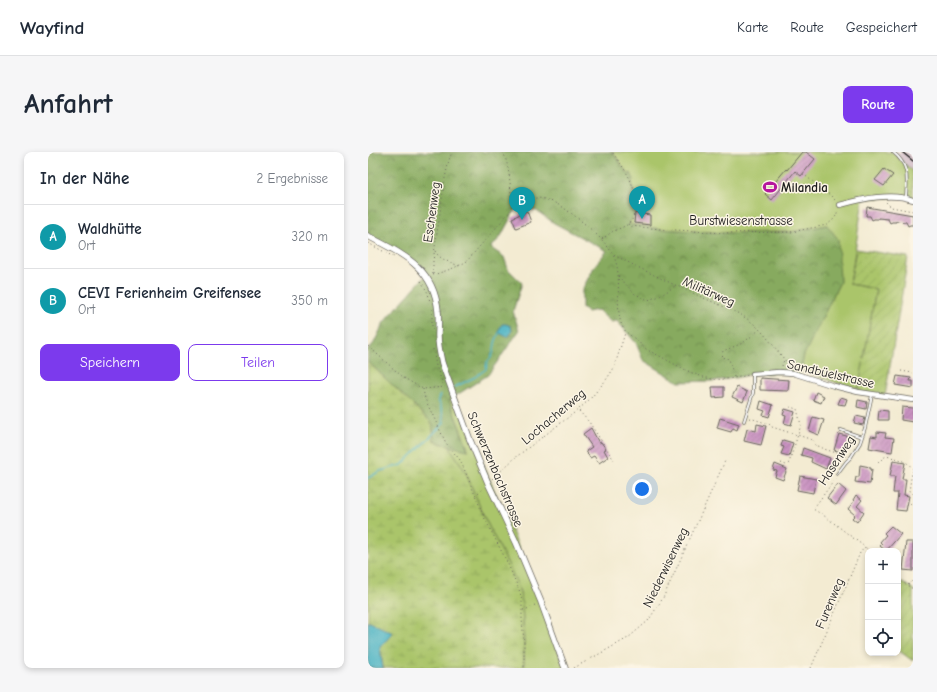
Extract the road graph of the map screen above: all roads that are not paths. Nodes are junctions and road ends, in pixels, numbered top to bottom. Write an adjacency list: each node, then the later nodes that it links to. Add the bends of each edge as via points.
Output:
1 (893, 152): 2 (lane, via 906,169)
2 (906, 197): 3 (street); 4 (street, via 864,199)
3 (913, 200)
4 (840, 205)
5 (368, 236): 13 (street, Schwerzenbachstrasse, via 409,259 418,267 432,288 437,301 439,351 447,387 516,542)
6 (753, 374): 7 (street, Sandbüelstrasse, via 793,374); 9 (lane, via 753,392)
7 (872, 394): 8 (street, Sandbüelstrasse); 11 (lane, Hasenweg)
8 (913, 400)
9 (744, 421)
10 (841, 430): 11 (lane)
11 (862, 437): 12 (lane, Hasenweg, via 851,457)
12 (837, 474)
13 (565, 668)

